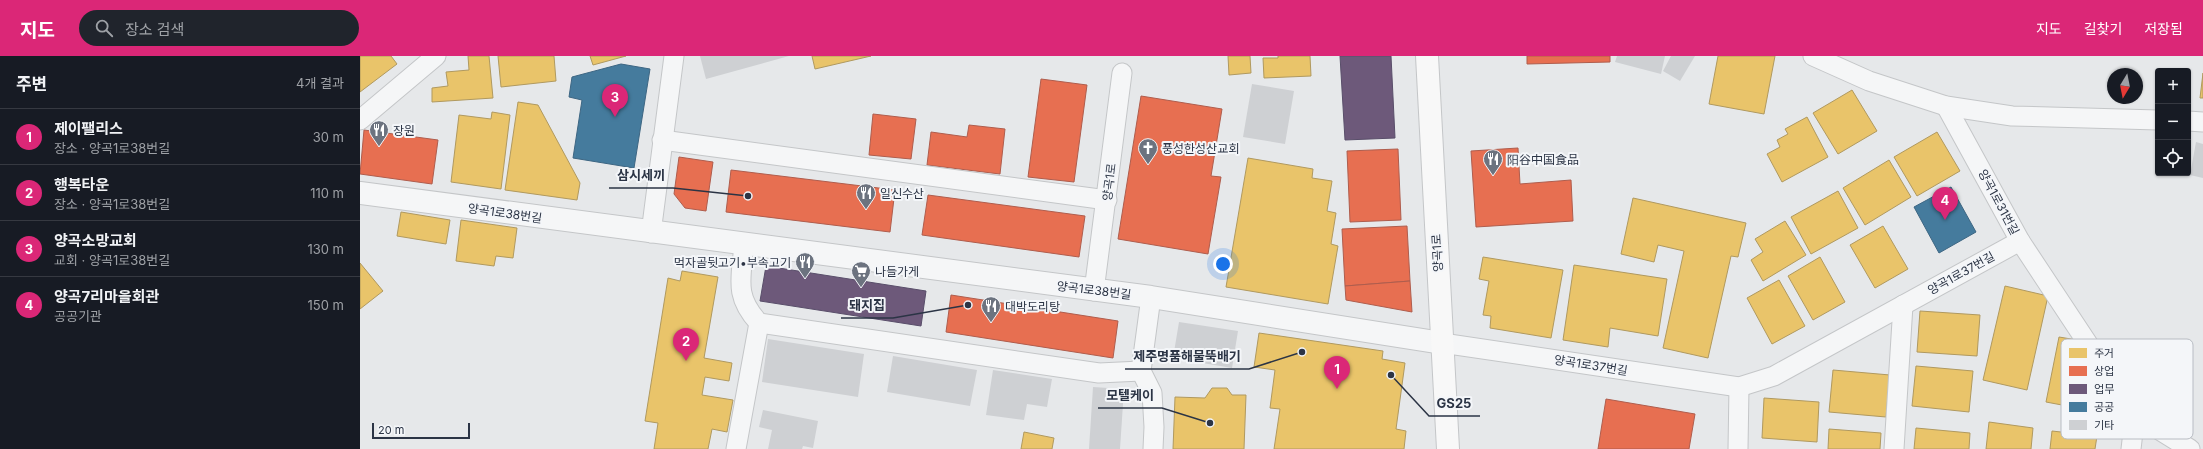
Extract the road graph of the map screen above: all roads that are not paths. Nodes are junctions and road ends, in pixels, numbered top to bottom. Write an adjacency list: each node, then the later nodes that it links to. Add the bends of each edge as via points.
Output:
1 (436, 56): 7 (lane)
2 (674, 56): 11 (lane)
3 (1426, 56): 22 (street, 양곡1로)
4 (1813, 56): 6 (lane, via 1869,82)
5 (1122, 73): 13 (lane, 양곡1로)
6 (1946, 106): 8 (lane, via 2012,116); 15 (lane, 양곡1로31번길)
7 (360, 120)
8 (2155, 120)
9 (2191, 121): 10 (lane)
10 (2203, 122)
11 (662, 140): 13 (lane); 14 (lane)
12 (360, 193): 14 (street, 양곡1로38번길)
13 (1107, 200): 17 (lane, 양곡1로)
14 (650, 233): 16 (street, 양곡1로38번길)
15 (2020, 241): 19 (lane, 양곡1로37번길); 21 (lane, 양곡1로31번길)
16 (744, 245): 17 (street, 양곡1로38번길); 20 (lane, via 740,292 747,310)
17 (1094, 291): 18 (street, 양곡1로38번길)
18 (1151, 297): 22 (street, 양곡1로38번길); 23 (lane)
19 (1903, 305): 24 (lane, 양곡1로37번길, via 1774,376); 31 (lane)
20 (759, 323): 23 (lane, via 1099,373); 27 (lane)
21 (2085, 339)
22 (1442, 343): 24 (lane, 양곡1로37번길); 29 (street, 양곡1로)
23 (1141, 371): 28 (lane, via 1152,393)
24 (1739, 387): 30 (lane)
25 (2132, 439): 32 (lane)
26 (2174, 439): 33 (lane, 양곡1로31번길)
27 (736, 449)
28 (1153, 449)
29 (1448, 449)
30 (1738, 449)
31 (1894, 449)
32 (2131, 449)
33 (2190, 449)

